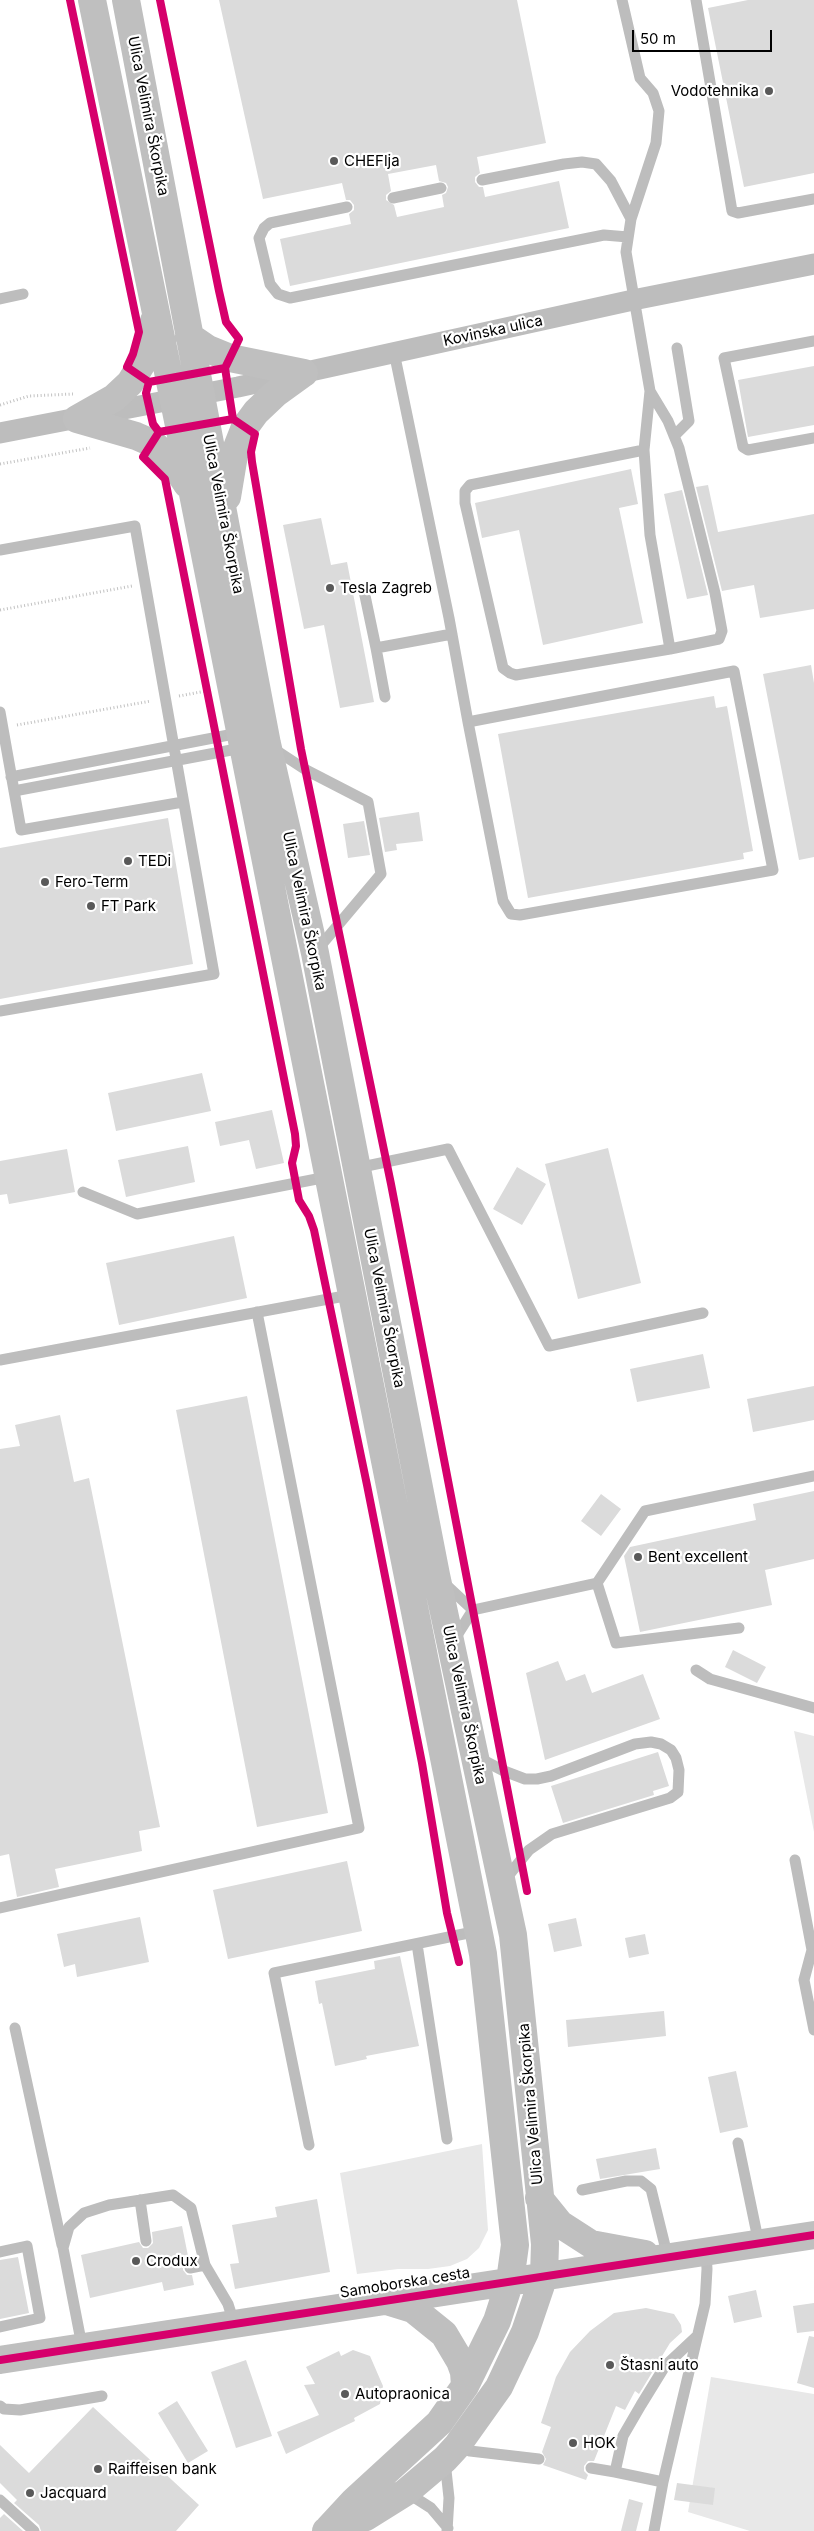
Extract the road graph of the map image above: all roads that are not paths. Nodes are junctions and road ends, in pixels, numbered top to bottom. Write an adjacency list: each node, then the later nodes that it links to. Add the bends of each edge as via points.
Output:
1 (92, 0): 16 (main road, Ulica Velimira Škorpika)
2 (126, 0): 17 (main road, Ulica Velimira Škorpika)
3 (622, 0): 10 (lane, via 640,78 653,94 659,111 656,144)
4 (696, 0): 8 (lane, via 732,211 738,213)
5 (482, 180): 10 (lane, via 564,164 596,164 611,181)
6 (440, 188): 7 (lane)
7 (393, 198)
8 (814, 199)
9 (347, 207): 11 (lane, via 270,223 264,228 259,238 270,284 278,294 290,298 604,235)
10 (631, 219): 11 (lane)
11 (628, 237): 15 (lane, via 626,252)
12 (814, 264): 15 (street, Kovinska ulica)
13 (23, 294): 14 (lane)
14 (0, 299)
15 (633, 300): 20 (street, Kovinska ulica); 22 (lane)
16 (156, 312): 24 (main road, Ulica Velimira Škorpika); 25 (main road, via 144,360 130,383 114,398)
17 (189, 336): 21 (main road, via 230,358); 23 (main road, Ulica Velimira Škorpika)
18 (814, 341): 28 (lane, via 724,358 743,447 748,450)
19 (677, 348): 27 (lane, via 689,421)
20 (394, 352): 21 (street, Kovinska ulica); 34 (lane)
21 (304, 373): 23 (street, Kovinska ulica); 31 (main road, via 275,394 245,427 228,482)
22 (650, 391): 27 (lane); 29 (lane)
23 (200, 394): 24 (street, Kovinska ulica); 31 (main road, Ulica Velimira Škorpika)
24 (173, 400): 25 (street, Kovinska ulica); 30 (main road, Ulica Velimira Škorpika)
25 (78, 407): 26 (street, Kovinska ulica); 30 (main road, via 152,443 172,462)
26 (0, 433)
27 (674, 436): 36 (lane, via 692,498 722,631 719,639)
28 (814, 438)
29 (644, 450): 36 (lane, via 650,535); 36 (lane, via 470,486 465,491 465,503 503,668 510,673 516,675)
30 (192, 494): 40 (main road, Ulica Velimira Škorpika)
31 (225, 526): 40 (main road, Ulica Velimira Škorpika)
32 (0, 550): 41 (lane, via 135,526)
33 (364, 591): 35 (lane)
34 (452, 634): 35 (lane); 39 (lane)
35 (376, 648): 37 (lane)
36 (670, 649)
37 (384, 698)
38 (0, 712): 43 (lane)
39 (468, 722): 39 (lane, via 503,902 511,914 773,870 734,671)
40 (249, 742): 41 (lane); 42 (lane); 46 (main road, Ulica Velimira Škorpika); 46 (lane, via 368,802 381,874); 49 (main road, Ulica Velimira Škorpika)
41 (174, 746): 42 (lane); 43 (lane)
42 (176, 762): 44 (lane); 45 (lane)
43 (11, 777): 44 (lane)
44 (14, 791): 45 (lane, via 21,830)
45 (183, 802): 47 (lane, via 214,974)
46 (315, 953): 48 (main road, Ulica Velimira Škorpika)
47 (0, 1011)
48 (357, 1168): 53 (lane, via 448,1149 549,1346); 56 (main road, Ulica Velimira Škorpika)
49 (327, 1177): 50 (lane, via 137,1214); 51 (main road, Ulica Velimira Škorpika)
50 (83, 1192)
51 (350, 1295): 52 (lane); 67 (main road, Ulica Velimira Škorpika)
52 (257, 1312): 54 (lane); 66 (lane, via 359,1828)
53 (703, 1313)
54 (0, 1360)
55 (814, 1476): 57 (lane, via 645,1511)
56 (436, 1575): 58 (lane); 60 (main road, Ulica Velimira Škorpika)
57 (597, 1583): 58 (lane); 59 (lane, via 616,1643)
58 (473, 1610): 60 (lane)
59 (739, 1628)
60 (452, 1644): 63 (main road, Ulica Velimira Škorpika)
61 (696, 1670): 62 (lane, via 710,1679)
62 (814, 1708)
63 (475, 1756): 65 (main road, Ulica Velimira Škorpika); 65 (lane, via 525,1779 537,1779 635,1744 651,1742 671,1750 679,1770 678,1792 670,1798 552,1834 529,1850)
64 (795, 1860): 70 (lane, via 812,1950 804,1980)
65 (502, 1884): 75 (main road, Ulica Velimira Škorpika, via 513,1935)
66 (0, 1908)
67 (478, 1931): 68 (lane); 87 (main road, Ulica Velimira Škorpika, via 515,2245)
68 (417, 1944): 71 (lane); 73 (lane, via 274,1973)
69 (15, 2028): 82 (lane)
70 (814, 2030)
71 (447, 2139)
72 (738, 2142): 79 (lane)
73 (309, 2145)
74 (582, 2190): 83 (lane, via 626,2181 640,2181 651,2188)
75 (540, 2198): 83 (main road, via 560,2224 591,2244); 86 (main road, Ulica Velimira Škorpika, via 545,2244)
76 (140, 2200): 78 (lane); 82 (lane, via 84,2213 69,2227); 84 (lane, via 173,2195 191,2208)
77 (814, 2235): 79 (main road, Samoborska cesta)
78 (146, 2241)
79 (759, 2244): 81 (main road, Samoborska cesta)
80 (0, 2252): 90 (lane, via 27,2246 40,2318)
81 (706, 2252): 83 (main road, Samoborska cesta); 91 (lane, via 705,2304)
82 (64, 2254): 92 (lane)
83 (668, 2258): 86 (main road, Samoborska cesta)
84 (205, 2265): 85 (lane); 89 (lane, via 228,2304)
85 (190, 2268)
86 (544, 2276): 87 (main road, Samoborska cesta); 97 (main road, Ulica Velimira Škorpika, via 533,2314 499,2387)
87 (510, 2281): 88 (main road, Samoborska cesta); 94 (main road, Ulica Velimira Škorpika, via 497,2321)
88 (383, 2300): 89 (main road, Samoborska cesta); 94 (main road, via 413,2309 444,2334 460,2361)
89 (234, 2322): 92 (main road, Samoborska cesta)
90 (0, 2327)
91 (696, 2337): 100 (lane, via 665,2366 641,2405 623,2436); 101 (lane)
92 (82, 2346): 93 (main road, Samoborska cesta)
93 (0, 2360)
94 (465, 2386): 106 (main road, Ulica Velimira Škorpika, via 439,2423)
95 (102, 2396): 96 (lane, via 20,2410)
96 (0, 2406)
97 (451, 2453): 98 (lane, via 470,2451); 102 (main road, Ulica Velimira Škorpika); 104 (lane)
98 (539, 2460)
99 (591, 2468): 100 (lane)
100 (615, 2472): 101 (lane)
101 (663, 2482): 107 (lane)
102 (406, 2492): 104 (lane, via 431,2508); 106 (main road, Ulica Velimira Škorpika, via 366,2517)
103 (0, 2500): 105 (lane)
104 (447, 2530)
105 (34, 2531)
106 (326, 2531)
107 (654, 2531)

